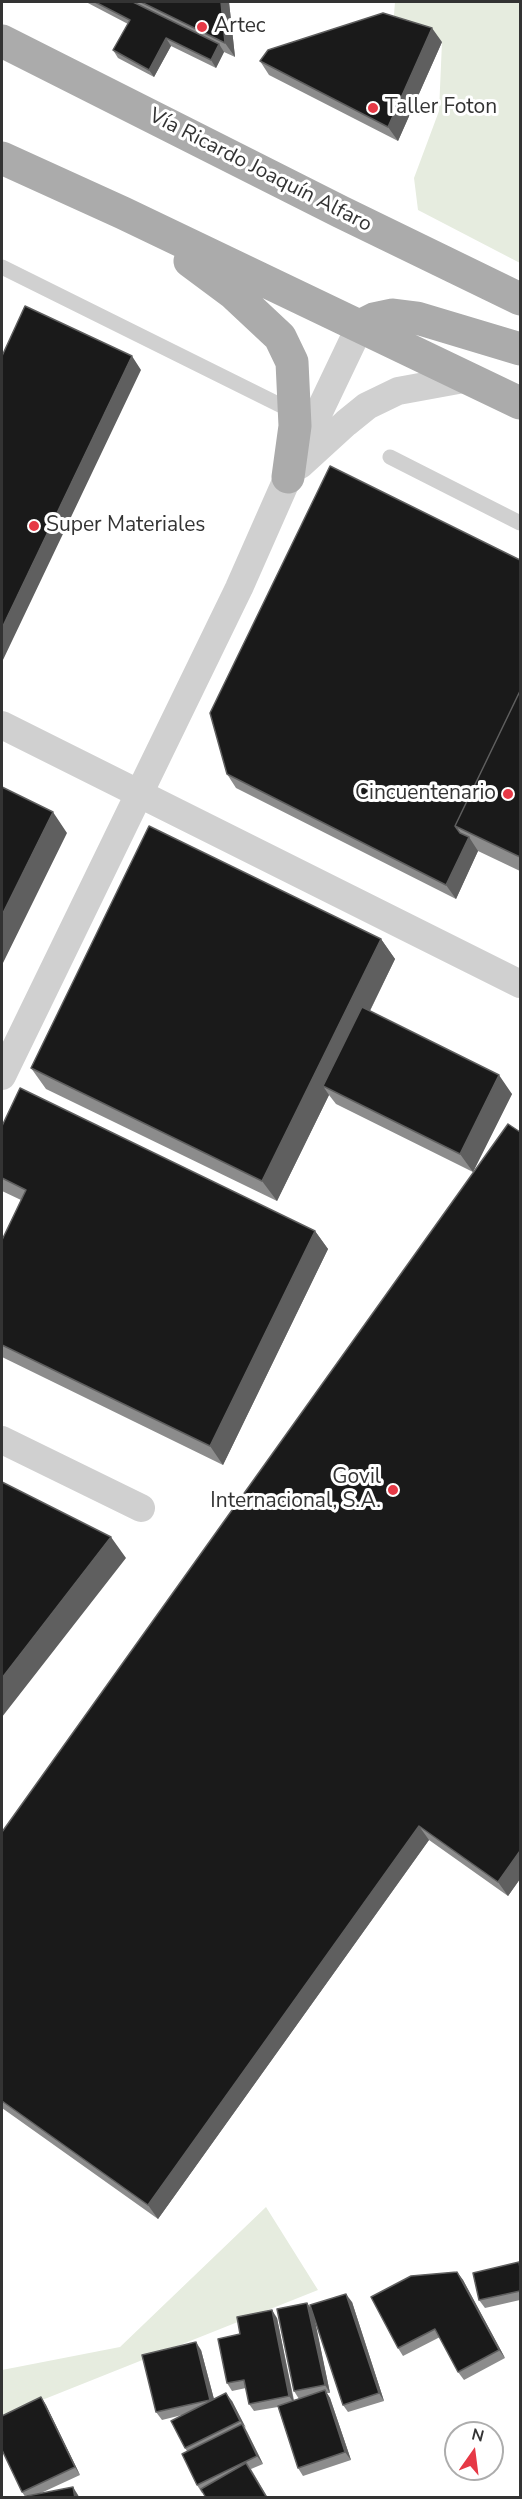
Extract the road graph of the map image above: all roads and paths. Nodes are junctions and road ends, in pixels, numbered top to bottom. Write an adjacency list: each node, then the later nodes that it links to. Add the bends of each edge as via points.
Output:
1 (2, 41): 5 (main road, Vía Ricardo Joaquín Alfaro)
2 (2, 158): 3 (main road)
3 (123, 213): 6 (main road); 10 (main road, via 233,293 280,337 292,362)
4 (2, 267): 10 (lane)
5 (520, 299)
6 (360, 326): 7 (main road, via 393,315 417,318); 8 (main road); 12 (street)
7 (520, 349)
8 (469, 378): 9 (main road); 12 (street, via 398,391 367,406)
9 (520, 403)
10 (295, 412): 12 (main road)
11 (390, 457): 13 (lane)
12 (288, 477): 15 (street)
13 (520, 523)
14 (2, 725): 15 (street)
15 (139, 794): 16 (street); 17 (street)
16 (520, 984)
17 (2, 1076)
18 (2, 1440): 19 (street)
19 (141, 1508)

